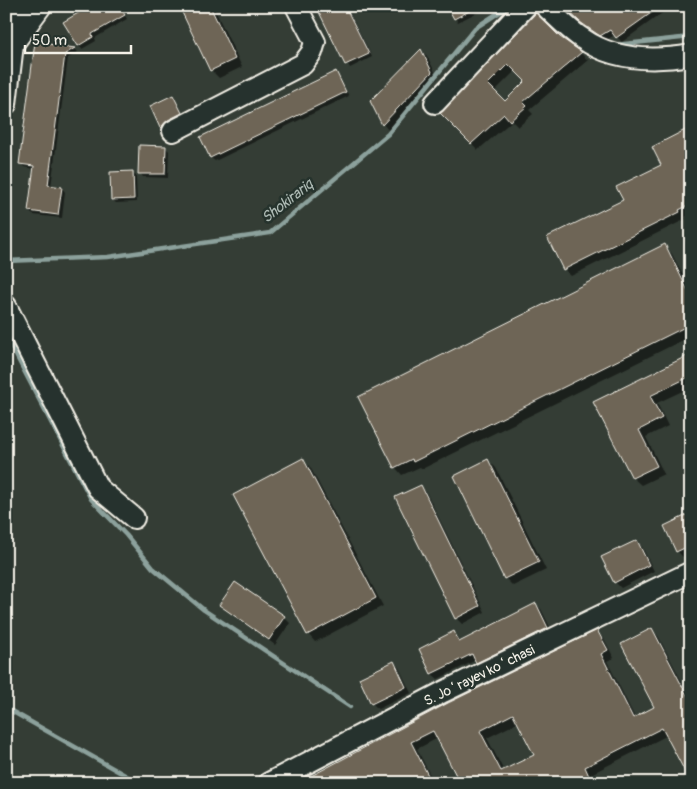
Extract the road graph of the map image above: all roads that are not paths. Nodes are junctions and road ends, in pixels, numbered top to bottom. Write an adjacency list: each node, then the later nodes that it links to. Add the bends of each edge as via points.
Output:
1 (17, 6): 6 (street)
2 (41, 6): 6 (street)
3 (296, 6): 10 (street, via 315,42 303,64)
4 (545, 6): 7 (street, via 583,39 604,51 662,60)
5 (518, 9): 8 (street)
6 (13, 44): 9 (street)
7 (691, 55)
8 (435, 103)
9 (6, 104)
10 (173, 131)
11 (6, 306): 12 (street, via 98,488)
12 (134, 518)
13 (691, 572): 14 (street, S. Joʻrayev koʻchasi, via 443,692)
14 (268, 783)

